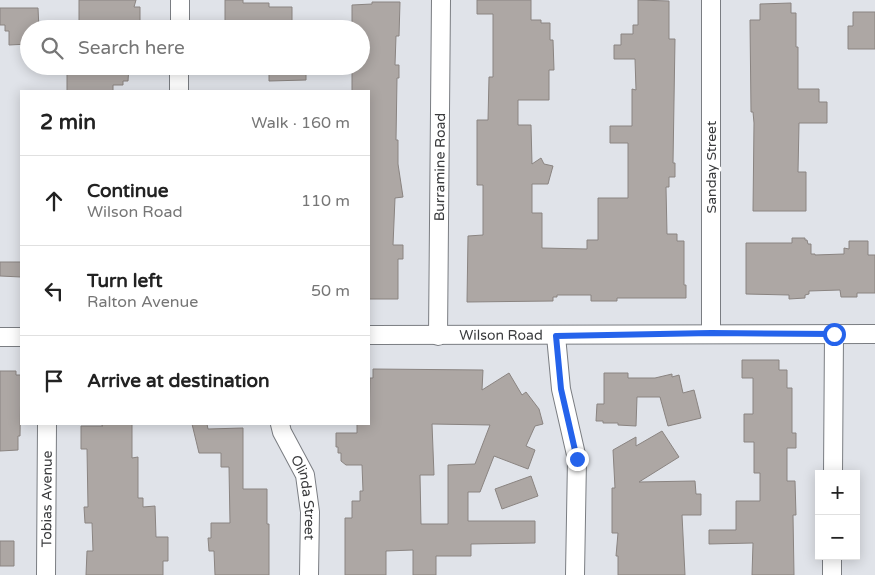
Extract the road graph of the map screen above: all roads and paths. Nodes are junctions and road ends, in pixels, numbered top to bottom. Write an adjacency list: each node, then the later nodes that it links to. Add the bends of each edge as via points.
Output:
1 (180, 0): 4 (street)
2 (441, 0): 11 (street, Burramine Road)
3 (712, 0): 7 (street, Sanday Street)
4 (180, 20)
5 (179, 75): 6 (street)
6 (179, 90)
7 (711, 333): 8 (street, Wilson Road); 12 (street, Wilson Road)
8 (834, 334): 9 (street, Wilson Road); 17 (street)
9 (875, 334)
10 (370, 335): 11 (street, Wilson Road)
11 (438, 336): 12 (street, Wilson Road)
12 (556, 336): 21 (street, via 561,389 577,459)
13 (0, 337): 14 (street)
14 (20, 337)
15 (47, 425): 19 (street, Tobias Avenue)
16 (280, 425): 20 (street, Olinda Street, via 305,476 310,512)
17 (833, 470)
18 (832, 560): 22 (street)
19 (46, 575)
20 (308, 575)
21 (575, 575)
22 (832, 575)

